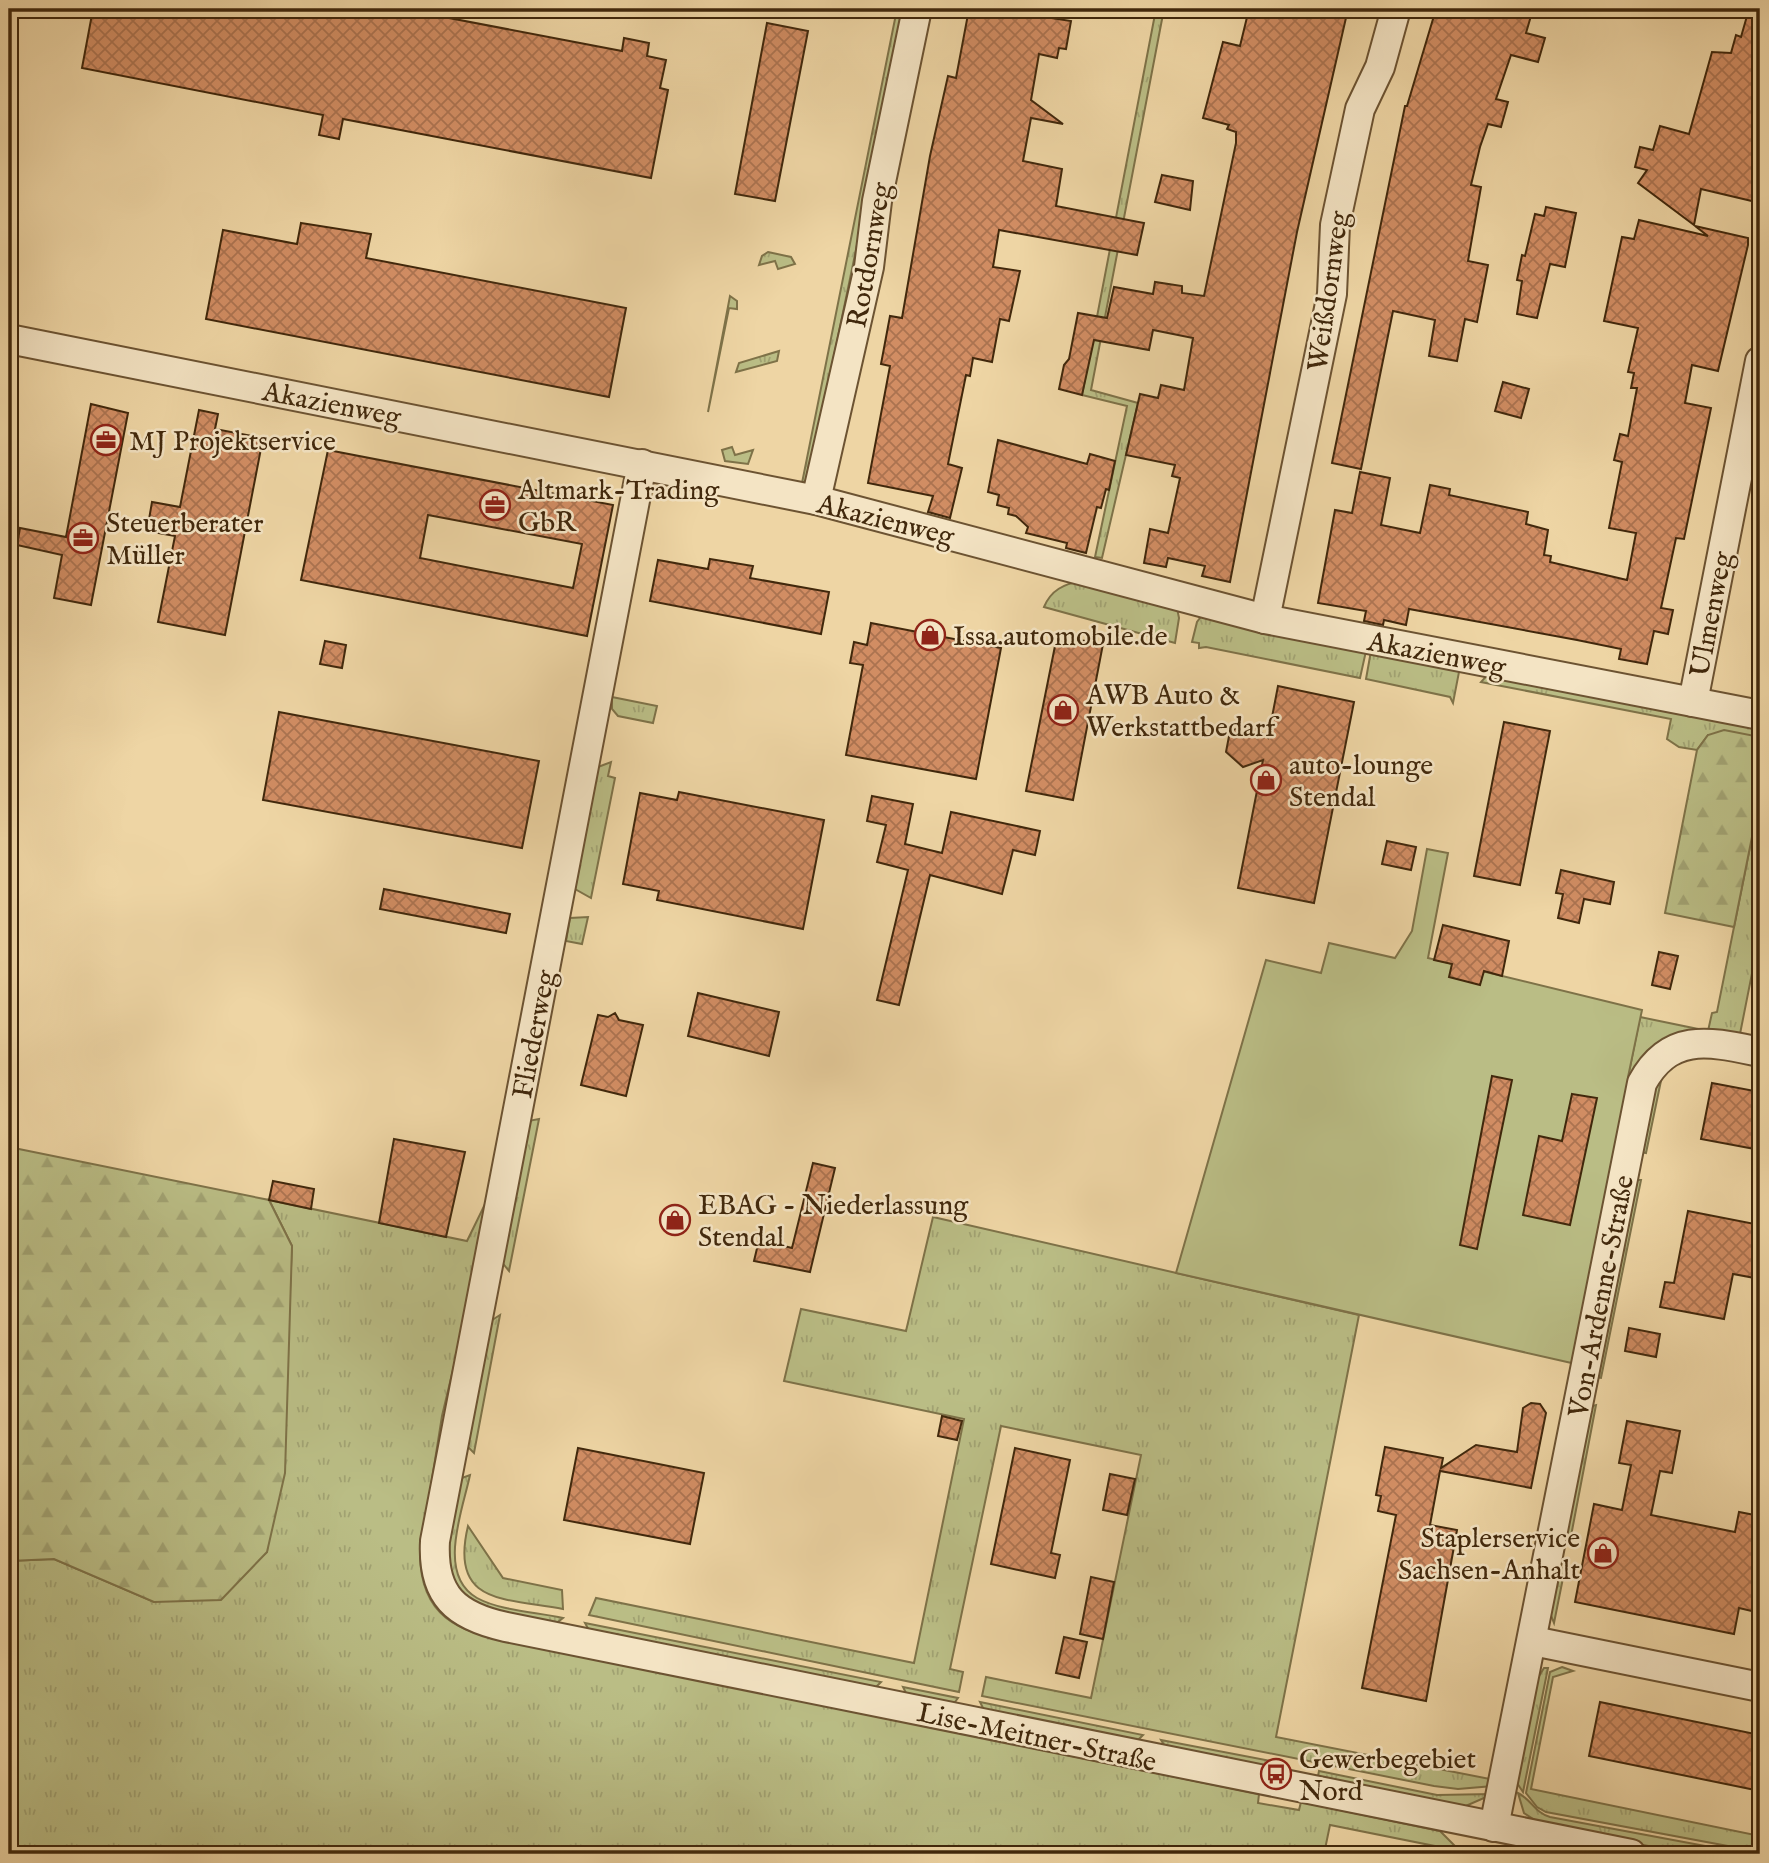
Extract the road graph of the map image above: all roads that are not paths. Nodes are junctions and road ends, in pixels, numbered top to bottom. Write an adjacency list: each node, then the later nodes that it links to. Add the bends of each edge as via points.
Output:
1 (917, 9): 6 (street, Rotdornweg, via 877,201 867,279)
2 (1396, 9): 7 (street, Weißdornweg, via 1380,67 1360,109 1335,225 1332,294)
3 (9, 339): 5 (street, Akazienweg)
4 (1760, 361): 8 (street, Ulmenweg)
5 (642, 464): 6 (street, Akazienweg); 11 (street, Fliederweg, via 435,1541 437,1575)
6 (816, 500): 7 (street, Akazienweg)
7 (1265, 618): 8 (street, Akazienweg)
8 (1693, 702): 9 (street, Akazienweg)
9 (1760, 715)
10 (1760, 1052): 12 (street, Von-Ardenne-Straße, via 1690,1044 1662,1057 1642,1083)
11 (451, 1600): 14 (street, Lise-Meitner-Straße, via 475,1620 506,1627)
12 (1533, 1642): 13 (street); 14 (street, Von-Ardenne-Straße)
13 (1760, 1687)
14 (1494, 1827): 15 (street, Lise-Meitner-Straße)
15 (1630, 1854)

